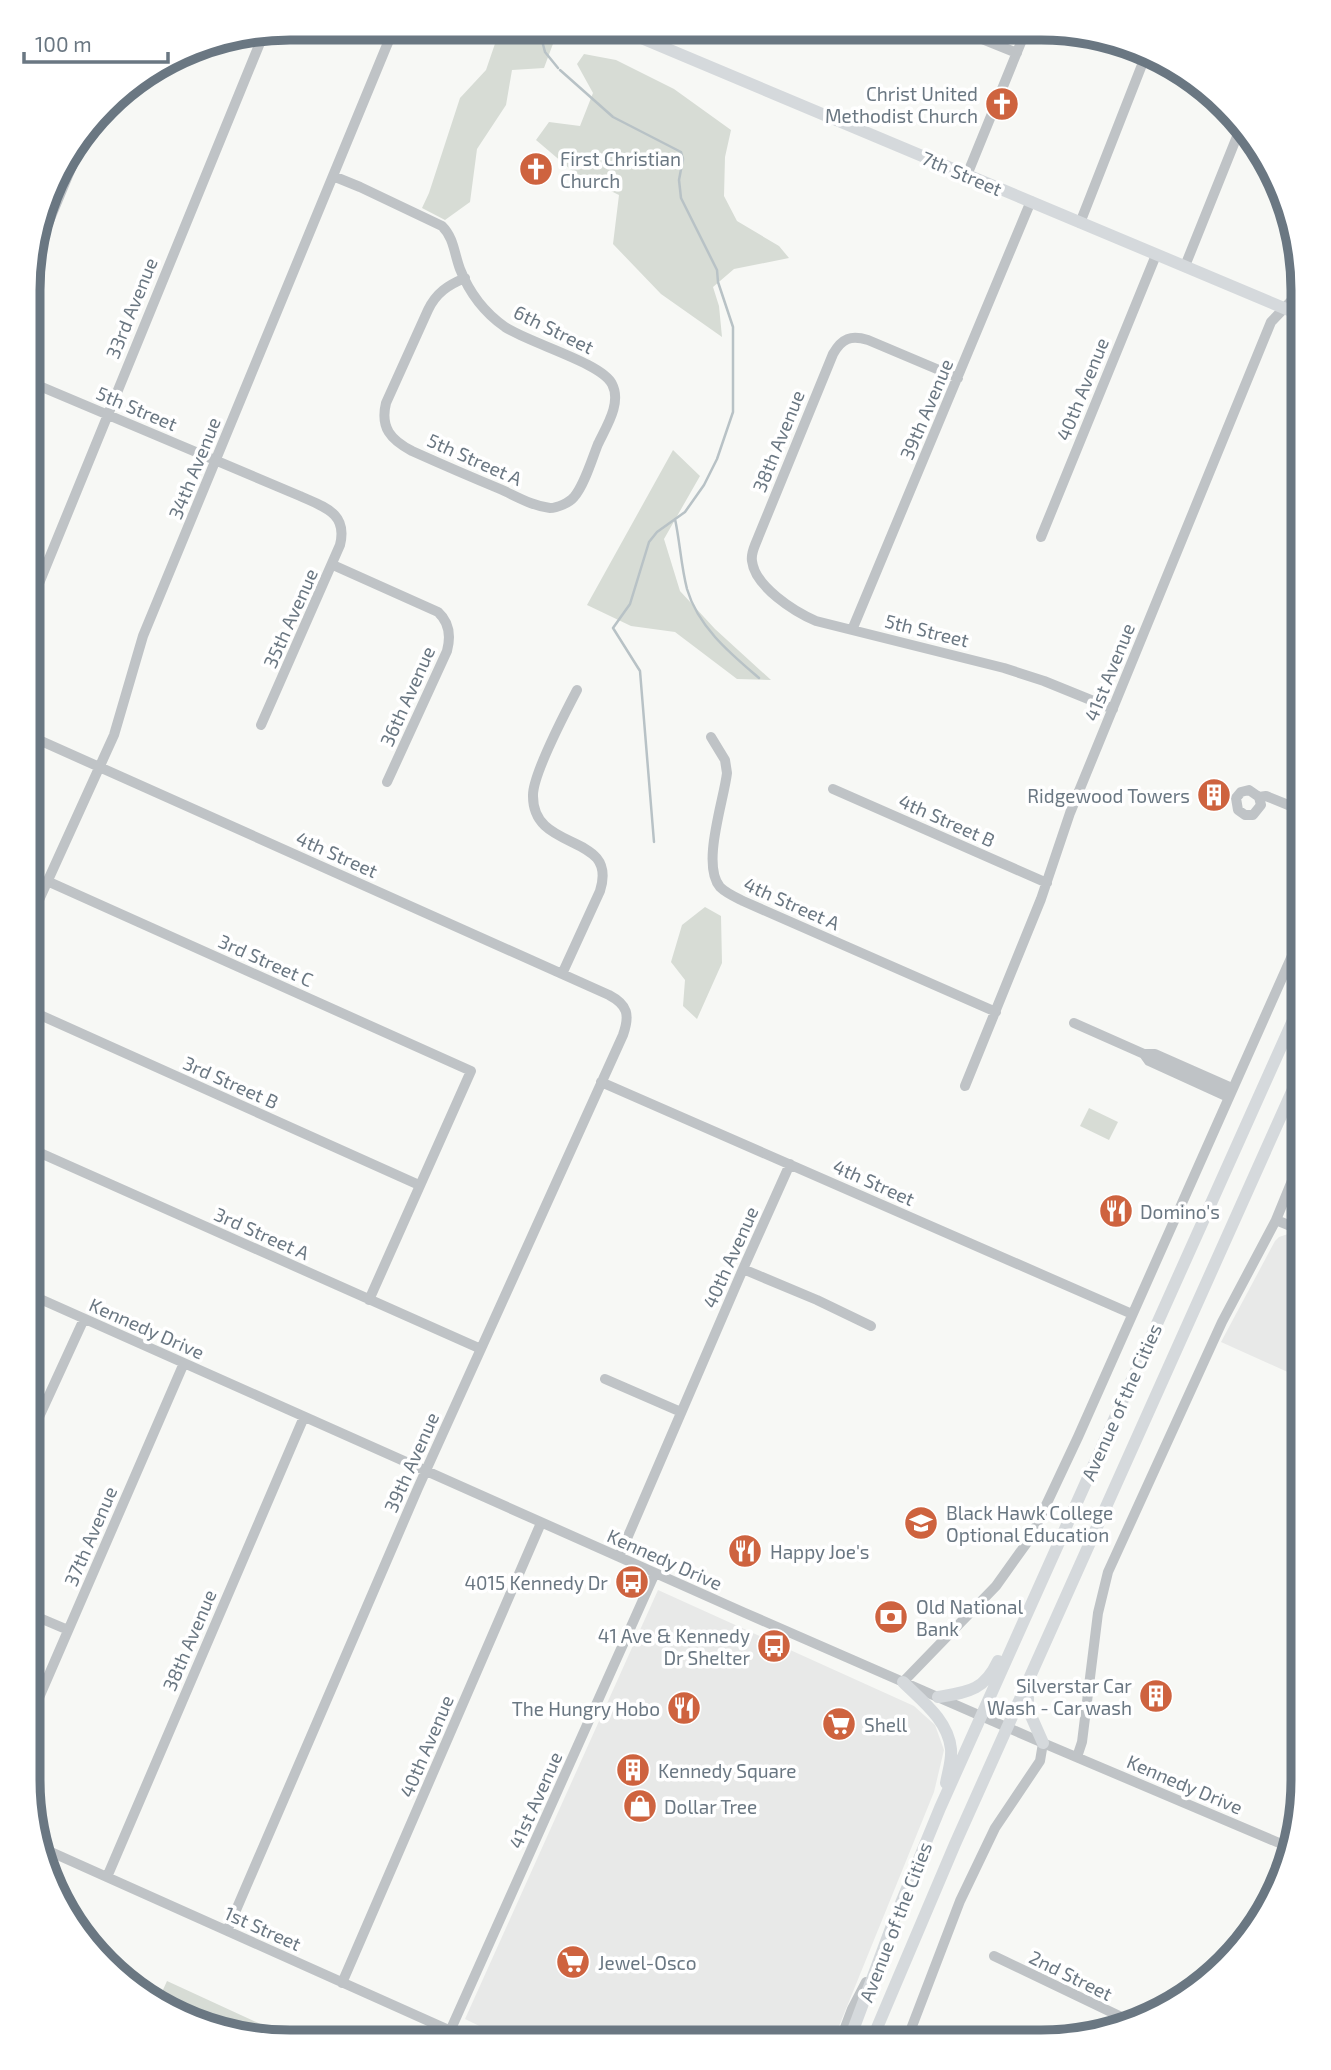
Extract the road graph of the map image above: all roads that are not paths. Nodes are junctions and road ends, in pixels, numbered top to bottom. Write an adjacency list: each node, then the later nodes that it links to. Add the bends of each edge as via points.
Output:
1 (985, 40): 6 (street)
2 (1022, 40): 6 (street)
3 (389, 41): 10 (street, 34th Avenue)
4 (649, 41): 9 (main road, 7th Street)
5 (260, 42): 21 (street, 33rd Avenue)
6 (1017, 53): 9 (street)
7 (1143, 62): 12 (street)
8 (1237, 136): 14 (street)
9 (967, 175): 11 (main road, 7th Street)
10 (333, 177): 15 (street, 6th Street, via 442,226 450,235); 22 (street, 34th Avenue)
11 (1031, 201): 12 (main road, 7th Street); 19 (street, 39th Avenue)
12 (1080, 223): 13 (main road, 7th Street)
13 (1156, 255): 14 (main road, 7th Street); 25 (street, 40th Avenue)
14 (1185, 266): 17 (main road, 7th Street)
15 (465, 278): 23 (street, 6th Street, via 486,311 508,328 594,368 612,383 612,412 582,481 574,497); 23 (street, 5th Street A, via 432,301 386,403 388,432 412,451 531,503)
16 (1291, 301): 17 (street, 41st Avenue)
17 (1284, 308): 18 (main road, 7th Street); 31 (street, 41st Avenue, via 1271,322)
18 (1291, 311)
19 (958, 378): 26 (street, 38th Avenue, via 869,340 847,338 838,346 755,545); 29 (street, 39th Avenue)
20 (40, 386): 21 (street, 5th Street)
21 (107, 414): 22 (street, 5th Street); 28 (street, 33rd Avenue)
22 (216, 461): 24 (street, 5th Street, via 327,508); 35 (street, 34th Avenue, via 143,636 122,712)
23 (555, 508)
24 (341, 523): 27 (street, 35th Avenue, via 342,539)
25 (1041, 537)
26 (752, 562): 29 (street, 5th Street, via 767,587 790,608 816,621)
27 (333, 565): 32 (street, 35th Avenue); 36 (street, 36th Avenue, via 438,612 446,622 450,643)
28 (40, 581)
29 (852, 630): 31 (street, 5th Street, via 1004,667)
30 (577, 690): 44 (street, via 536,778 533,796 539,819 548,831 592,852 603,869 600,891)
31 (1113, 709): 41 (street, 41st Avenue)
32 (261, 724)
33 (711, 737): 46 (street, 4th Street A, via 727,767 711,865 720,888)
34 (40, 740): 35 (street, 4th Street)
35 (99, 767): 40 (street, 34th Avenue); 44 (street, 4th Street)
36 (387, 782)
37 (834, 789): 41 (street, 4th Street B)
38 (1259, 797): 39 (street)
39 (1291, 806)
40 (47, 881): 42 (street, 34th Avenue); 57 (street, 3rd Street C, via 471,1071)
41 (1047, 883): 46 (street, 41st Avenue)
42 (40, 897)
43 (1291, 958): 52 (street, Avenue of the Cities)
44 (562, 974): 45 (street, 4th Street, via 618,1000)
45 (626, 1009): 50 (street, 39th Avenue, via 626,1026)
46 (996, 1012): 51 (street, 41st Avenue)
47 (40, 1015): 57 (street, 3rd Street B)
48 (1074, 1023): 52 (street, via 1144,1054 1155,1054)
49 (1291, 1025): 73 (main road, Avenue of the Cities)
50 (601, 1082): 55 (street, 4th Street); 66 (street, 39th Avenue)
51 (965, 1086)
52 (1230, 1093): 63 (street, Avenue of the Cities)
53 (1291, 1094): 79 (main road, Avenue of the Cities)
54 (40, 1153): 62 (street, 3rd Street A)
55 (790, 1164): 60 (street, 40th Avenue); 63 (street, 4th Street)
56 (1291, 1183): 58 (street)
57 (419, 1185): 62 (street)
58 (1276, 1220): 59 (street); 86 (street, via 1222,1322 1108,1572)
59 (1291, 1226)
60 (743, 1269): 65 (street); 69 (street, 40th Avenue)
61 (40, 1299): 64 (street, Kennedy Drive)
62 (369, 1300): 66 (street, 3rd Street A)
63 (1132, 1314): 80 (street, Avenue of the Cities, via 1020,1555 985,1599)
64 (84, 1319): 67 (street, Kennedy Drive); 70 (street)
65 (871, 1326)
66 (481, 1349): 72 (street, 39th Avenue)
67 (184, 1363): 71 (street, Kennedy Drive); 78 (street, 37th Avenue)
68 (605, 1379): 69 (street)
69 (681, 1412): 75 (street, 40th Avenue)
70 (40, 1417)
71 (304, 1417): 72 (street, Kennedy Drive); 90 (street, 38th Avenue)
72 (426, 1472): 74 (street, Kennedy Drive); 91 (street, 39th Avenue)
73 (1080, 1495): 82 (main road, via 989,1678 967,1692); 83 (main road, Avenue of the Cities)
74 (541, 1523): 75 (street, Kennedy Drive); 94 (street, 40th Avenue)
75 (619, 1558): 76 (street, Kennedy Drive)
76 (655, 1573): 80 (street, Kennedy Drive); 97 (street, 41st Avenue)
77 (40, 1618): 78 (street)
78 (68, 1630): 81 (street, 37th Avenue)
79 (1030, 1678): 84 (main road, Avenue of the Cities); 85 (main road, via 1028,1709)
80 (903, 1682): 82 (street, Kennedy Drive); 87 (main road, via 944,1726 951,1750)
81 (40, 1695)
82 (938, 1697): 83 (street, Kennedy Drive)
83 (981, 1716): 84 (street, Kennedy Drive); 87 (main road, Avenue of the Cities)
84 (1007, 1727): 85 (street, Kennedy Drive); 100 (main road, Avenue of the Cities)
85 (1043, 1743): 86 (street, Kennedy Drive); 101 (street, via 1040,1761 995,1828 966,1888)
86 (1077, 1757): 88 (street, Kennedy Drive)
87 (933, 1825): 92 (main road, Avenue of the Cities)
88 (1282, 1844)
89 (52, 1852): 90 (street, 1st Street)
90 (107, 1877): 91 (street, 1st Street)
91 (227, 1931): 94 (street, 1st Street)
92 (887, 1939): 98 (street); 99 (main road, Avenue of the Cities)
93 (994, 1956): 95 (street, 2nd Street)
94 (342, 1983): 96 (street, 1st Street)
95 (1120, 2016)
96 (436, 2030)
97 (451, 2030)
98 (845, 2030)
99 (853, 2030)
100 (876, 2030)
101 (911, 2030)

